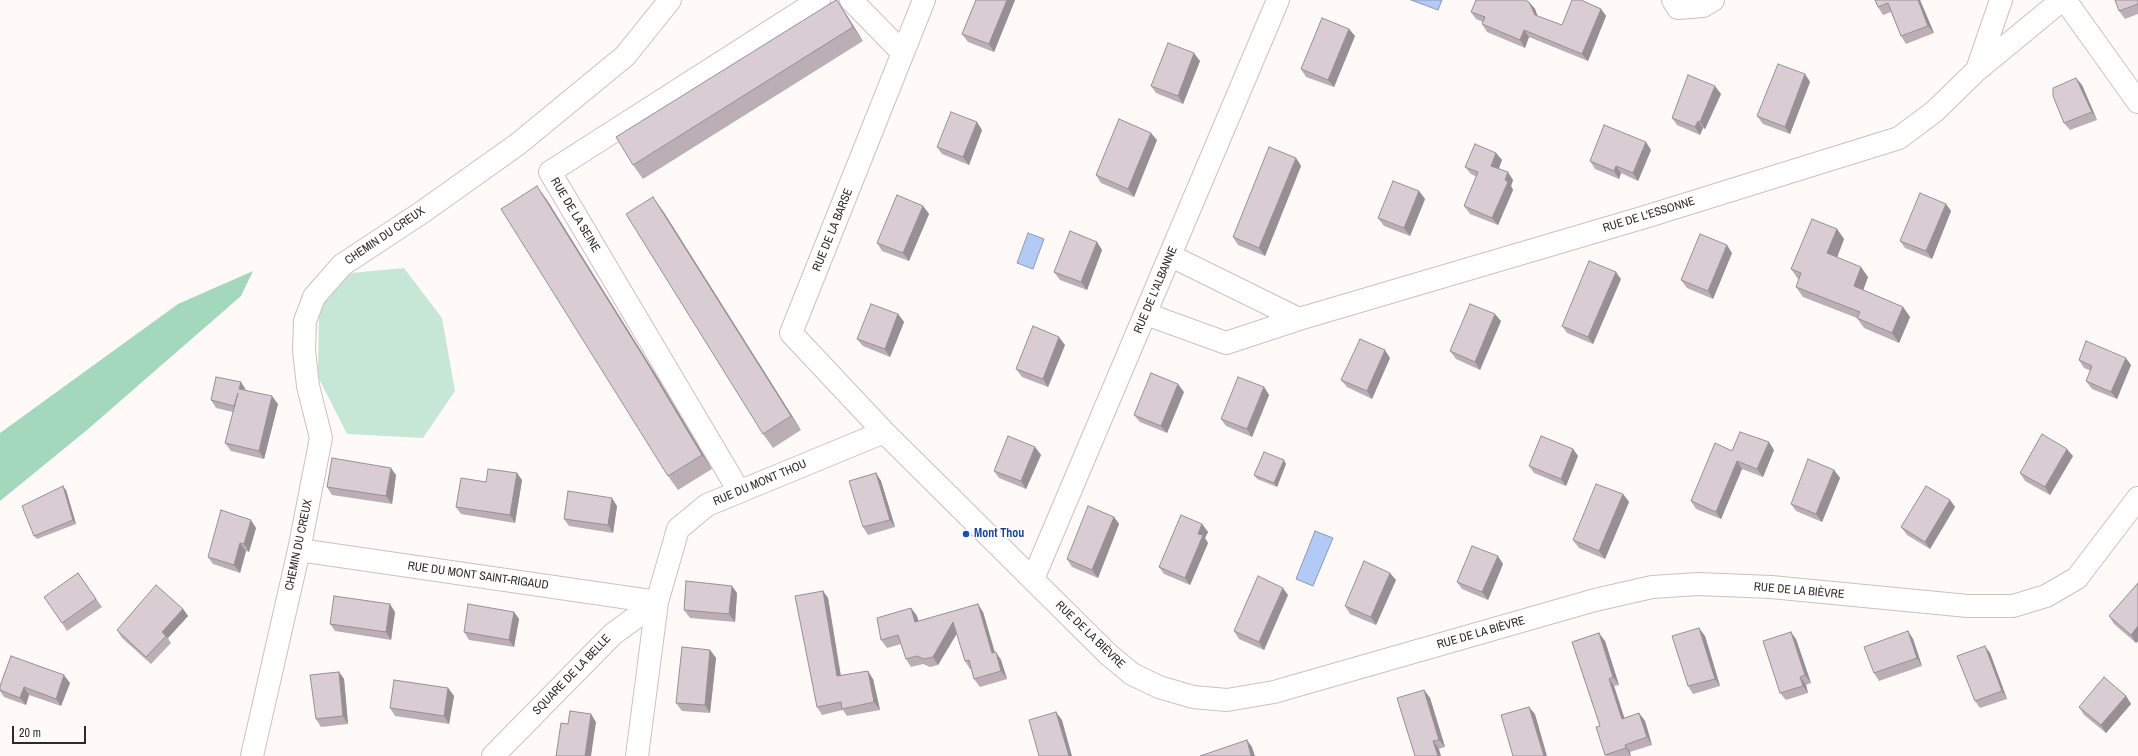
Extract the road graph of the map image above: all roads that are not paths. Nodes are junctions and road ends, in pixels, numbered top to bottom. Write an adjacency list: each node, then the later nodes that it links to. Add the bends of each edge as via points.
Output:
1 (670, 0): 19 (street, CHEMIN DU CREUX, via 625,56 518,144 342,265 314,297 305,321 304,350 308,386 321,438)
2 (819, 0): 17 (street, RUE DE LA SEINE, via 550,172)
3 (851, 0): 10 (street)
4 (924, 0): 10 (street, RUE DE LA BARSE)
5 (1278, 0): 13 (street, RUE DE L'ALBANNE)
6 (1673, 0): 7 (street, via 1678,8 1703,6)
7 (1712, 0)
8 (2001, 0): 11 (street, RUE DE L'ESSONNE)
9 (2064, 0): 11 (street, RUE DE L'ESSONNE); 12 (street)
10 (903, 53): 16 (street, RUE DE LA BARSE, via 791,333)
11 (1977, 70): 15 (street, RUE DE L'ESSONNE, via 1935,111 1899,138 1645,217)
12 (2138, 102)
13 (1171, 256): 14 (street, RUE DE L'ALBANNE); 15 (street)
14 (1146, 314): 15 (street, RUE DE L'ESSONNE, via 1226,343); 20 (street, RUE DE L'ALBANNE)
15 (1299, 319)
16 (884, 432): 17 (street, RUE DU MONT THOU); 20 (street, RUE DE LA BIÈVRE)
17 (739, 491): 21 (street, RUE DU MONT THOU, via 707,505 678,529)
18 (2138, 498): 20 (street, RUE DE LA BIÈVRE, via 2077,578 2046,596 2013,606 1968,606 1771,587 1698,584 1652,587 1595,600 1274,692 1227,700 1193,697 1159,688 1132,674 1109,655)
19 (299, 550): 21 (street, RUE DU MONT SAINT-RIGAUD); 22 (street, CHEMIN DU CREUX)
20 (1033, 579)
21 (657, 602): 23 (street, SQUARE DE LA BELLE, via 613,634); 24 (street, RUE DU MONT THOU)
22 (252, 756)
23 (493, 756)
24 (637, 756)

